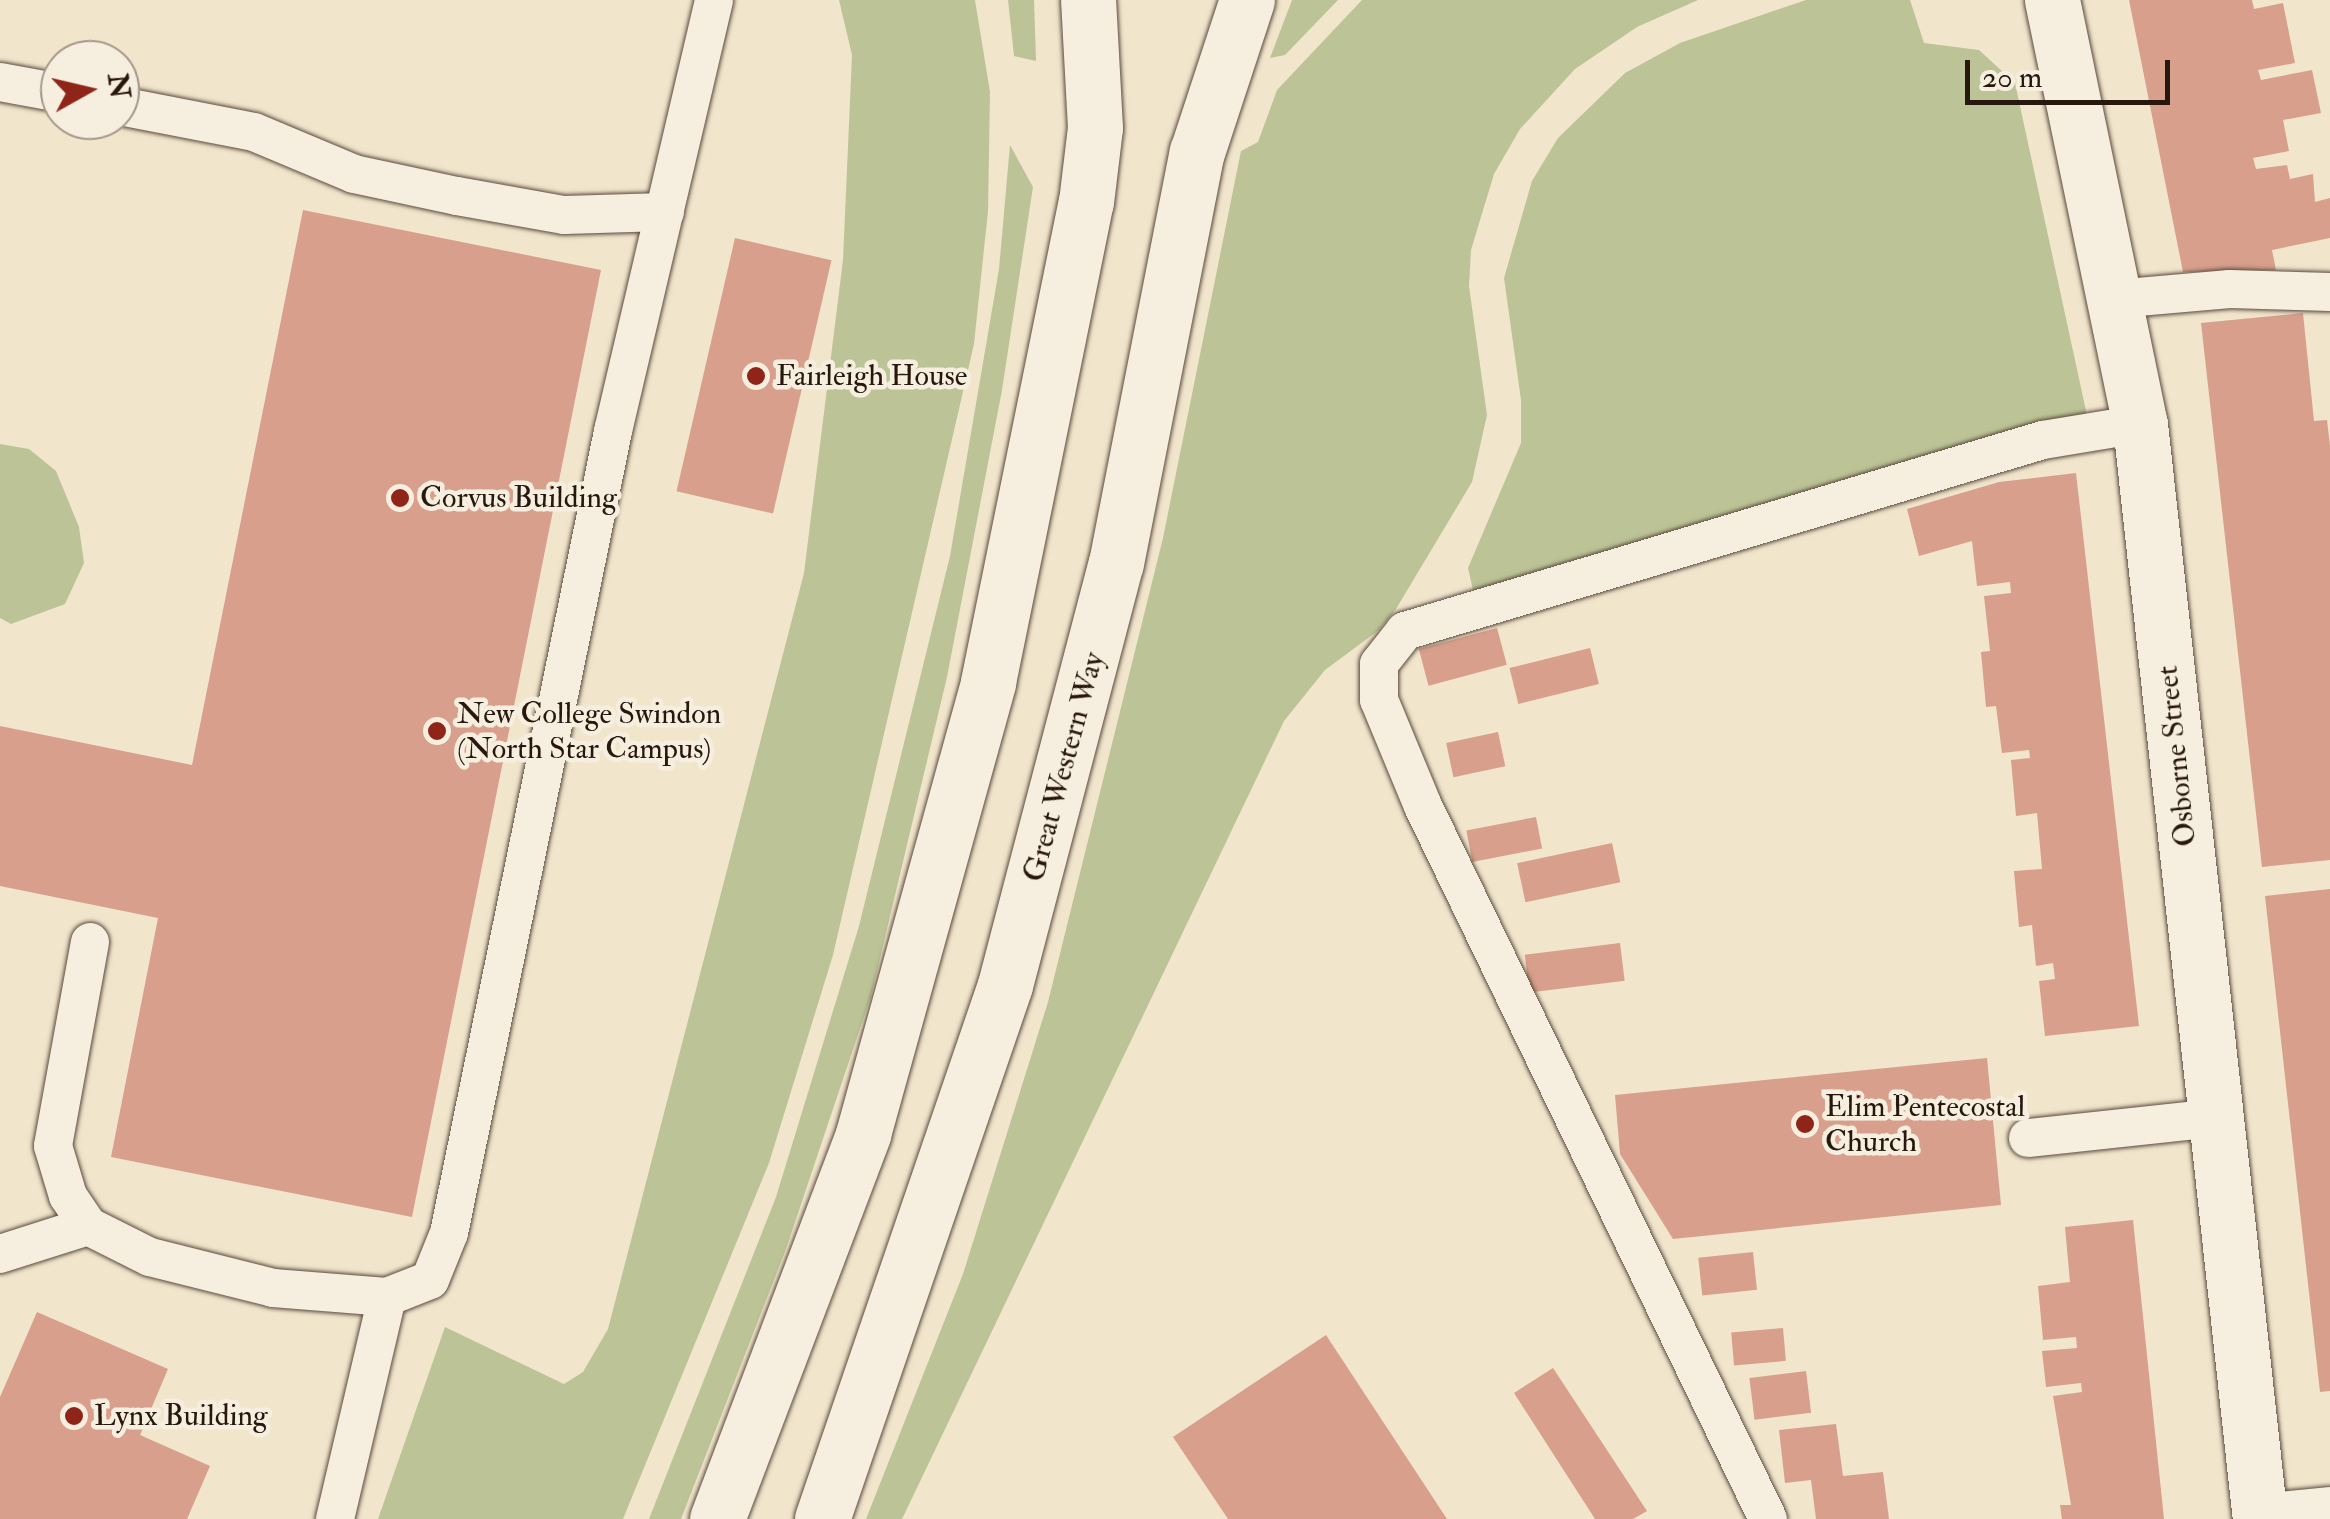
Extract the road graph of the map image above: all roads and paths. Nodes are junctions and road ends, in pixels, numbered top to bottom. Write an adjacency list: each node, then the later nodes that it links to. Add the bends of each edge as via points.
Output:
1 (714, 0): 8 (lane)
2 (1088, 0): 21 (main road, via 1095,128 1086,202 988,682 863,1134)
3 (1247, 0): 22 (main road, Great Western Way, via 1197,152 1116,562 1006,985)
4 (2052, 0): 10 (main road, Osborne Street)
5 (0, 82): 6 (lane)
6 (40, 90)
7 (140, 110): 8 (lane, via 254,132 354,174 457,196 564,215)
8 (665, 212): 17 (lane, via 613,431 449,1233 430,1280)
9 (2330, 292): 10 (lane, via 2230,289)
10 (2115, 299): 11 (main road, Osborne Street)
11 (2140, 424): 13 (main road, Osborne Street); 23 (lane, via 2043,440 1405,632 1380,664 1379,700 1424,806)
12 (90, 942): 15 (lane, via 53,1146 68,1196)
13 (2216, 1118): 14 (lane); 19 (main road, Osborne Street)
14 (2028, 1138)
15 (88, 1226): 16 (lane); 17 (lane, via 206,1275 330,1297)
16 (0, 1254)
17 (386, 1297): 20 (lane)
18 (2330, 1506): 19 (lane)
19 (2259, 1516)
20 (336, 1519)
21 (717, 1519)
22 (822, 1519)
23 (1768, 1519)

